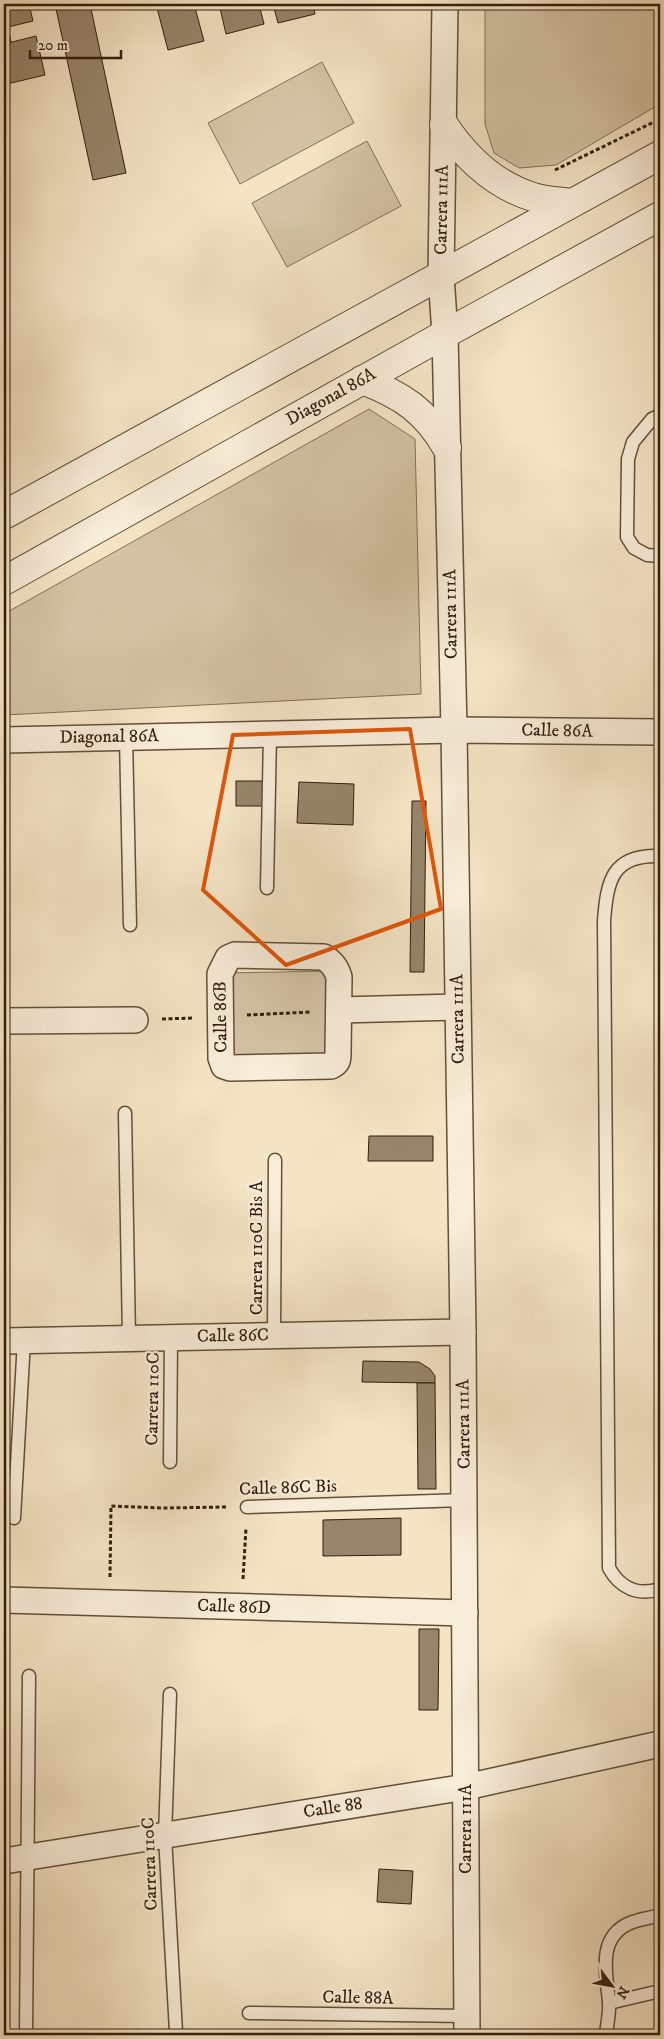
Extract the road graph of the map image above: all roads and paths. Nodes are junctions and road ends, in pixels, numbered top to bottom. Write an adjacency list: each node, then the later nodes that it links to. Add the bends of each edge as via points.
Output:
1 (445, 4): 3 (street, Carrera 111A)
2 (660, 119): 5 (path)
3 (444, 125): 6 (street, via 467,156 497,181 533,197); 8 (street, Carrera 111A)
4 (660, 155): 6 (street)
5 (548, 174)
6 (572, 203): 8 (street)
7 (660, 216): 9 (street, Diagonal 86A)
8 (441, 276): 9 (street, Carrera 111A); 13 (street)
9 (445, 334): 10 (street, Diagonal 86A); 12 (street, Carrera 111A)
10 (362, 380): 12 (street, via 388,390 423,414); 15 (street, Diagonal 86A)
11 (660, 415): 14 (lane, via 633,442 628,460 627,537 634,548 647,555)
12 (447, 448): 16 (street, Carrera 111A)
13 (4, 515)
14 (660, 556)
15 (4, 581)
16 (454, 730): 17 (street, Calle 86A); 18 (street, Diagonal 86A); 24 (street, Carrera 111A)
17 (660, 732)
18 (270, 734): 19 (street, Diagonal 86A); 22 (lane)
19 (126, 737): 20 (street, Diagonal 86A); 23 (lane)
20 (4, 740)
21 (660, 856): 39 (lane, via 629,861 614,873 606,894 604,921 609,1568 617,1581 631,1589 651,1592)
22 (267, 888)
23 (130, 925)
24 (458, 1007): 25 (street); 30 (street, Carrera 111A)
25 (339, 1010): 25 (street, Calle 86B, via 338,1061 331,1066 230,1068 222,1063 219,984 222,966 228,958 235,955 324,957 337,969)
26 (135, 1020): 27 (street)
27 (4, 1022)
28 (125, 1113): 33 (lane)
29 (275, 1160): 31 (lane, Carrera 110C Bis A)
30 (463, 1332): 31 (street, Calle 86C); 36 (street, Carrera 111A)
31 (274, 1335): 32 (street, Calle 86C)
32 (171, 1336): 33 (street, Calle 86C); 35 (lane, Carrera 110C)
33 (129, 1338): 34 (street, Calle 86C)
34 (14, 1340): 38 (lane)
35 (170, 1462)
36 (464, 1500): 37 (lane, Calle 86C Bis); 43 (street, Carrera 111A)
37 (247, 1507): 41 (path, Calle 86C Bis, via 111,1506); 42 (path)
38 (14, 1518)
39 (660, 1589)
40 (4, 1600): 41 (street, Calle 86D)
41 (109, 1603): 42 (street, Calle 86D)
42 (241, 1607): 43 (street, Calle 86D)
43 (465, 1613): 47 (street, Carrera 111A)
44 (29, 1676): 49 (lane)
45 (170, 1694): 48 (lane, Carrera 110C)
46 (660, 1744): 47 (street, Calle 88)
47 (466, 1787): 48 (street, Calle 88); 54 (street, Carrera 111A)
48 (165, 1836): 49 (street, Calle 88); 55 (lane, Carrera 110C)
49 (15, 1860): 56 (lane)
50 (660, 1915): 52 (lane, via 629,1923 612,1936 604,1970)
51 (660, 1991): 52 (lane)
52 (609, 2003): 57 (lane)
53 (249, 2013): 54 (lane, Calle 88A)
54 (467, 2026)
55 (176, 2032)
56 (26, 2035)
57 (606, 2035)

